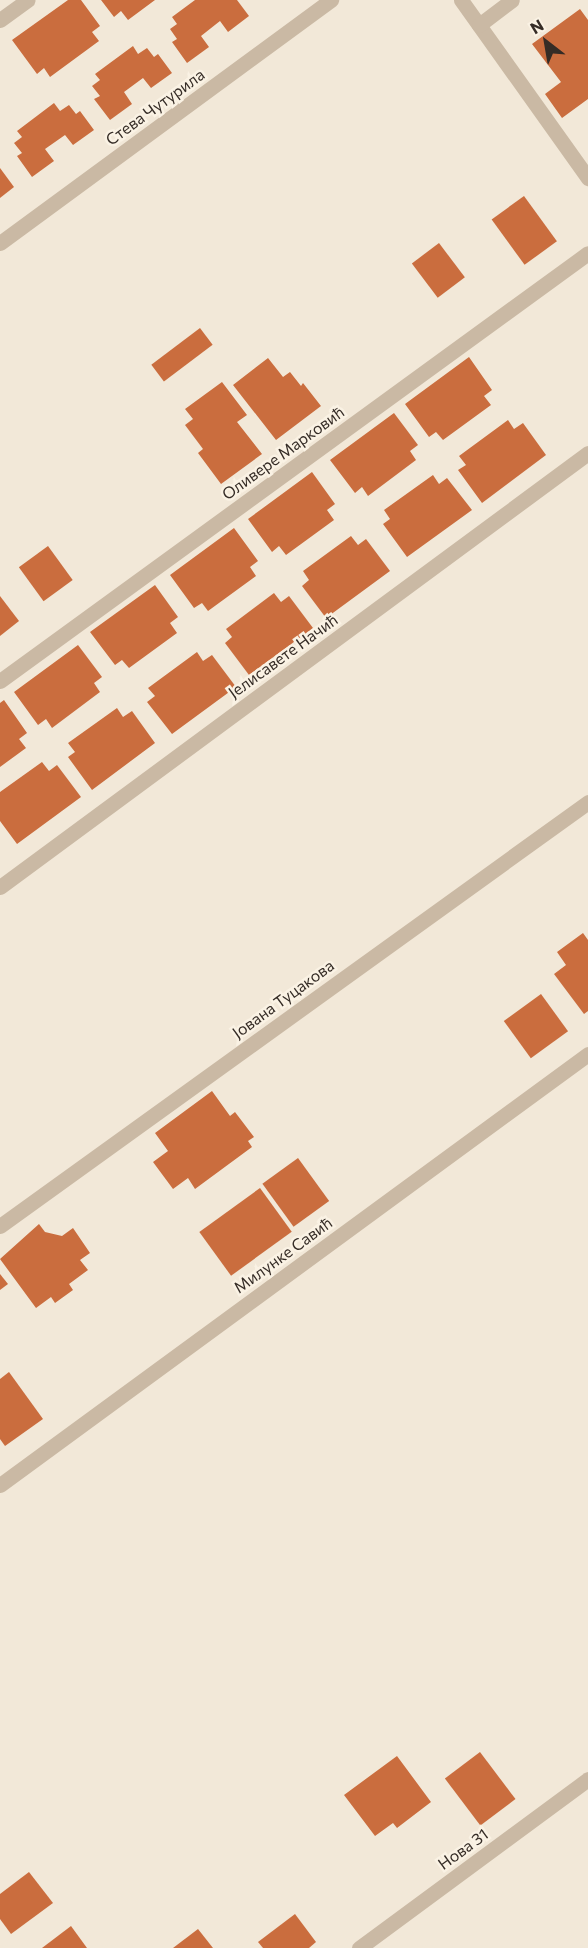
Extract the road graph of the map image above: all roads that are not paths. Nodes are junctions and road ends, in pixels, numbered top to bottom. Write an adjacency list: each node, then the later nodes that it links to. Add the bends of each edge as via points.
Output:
1 (28, 0): 5 (street)
2 (331, 0): 8 (street, Стева Чутурила)
3 (461, 0): 6 (street)
4 (512, 0): 6 (street)
5 (0, 20)
6 (479, 25): 7 (street)
7 (588, 178)
8 (0, 243)
9 (588, 253): 11 (street, Оливере Марковић)
10 (588, 453): 13 (street, Јелисавете Начић)
11 (0, 681)
12 (588, 802): 15 (street, Јована Туцакова)
13 (0, 887)
14 (588, 1054): 16 (street, Милунке Савић)
15 (0, 1226)
16 (0, 1485)
17 (588, 1779): 18 (street, Нова 31)
18 (359, 1948)

